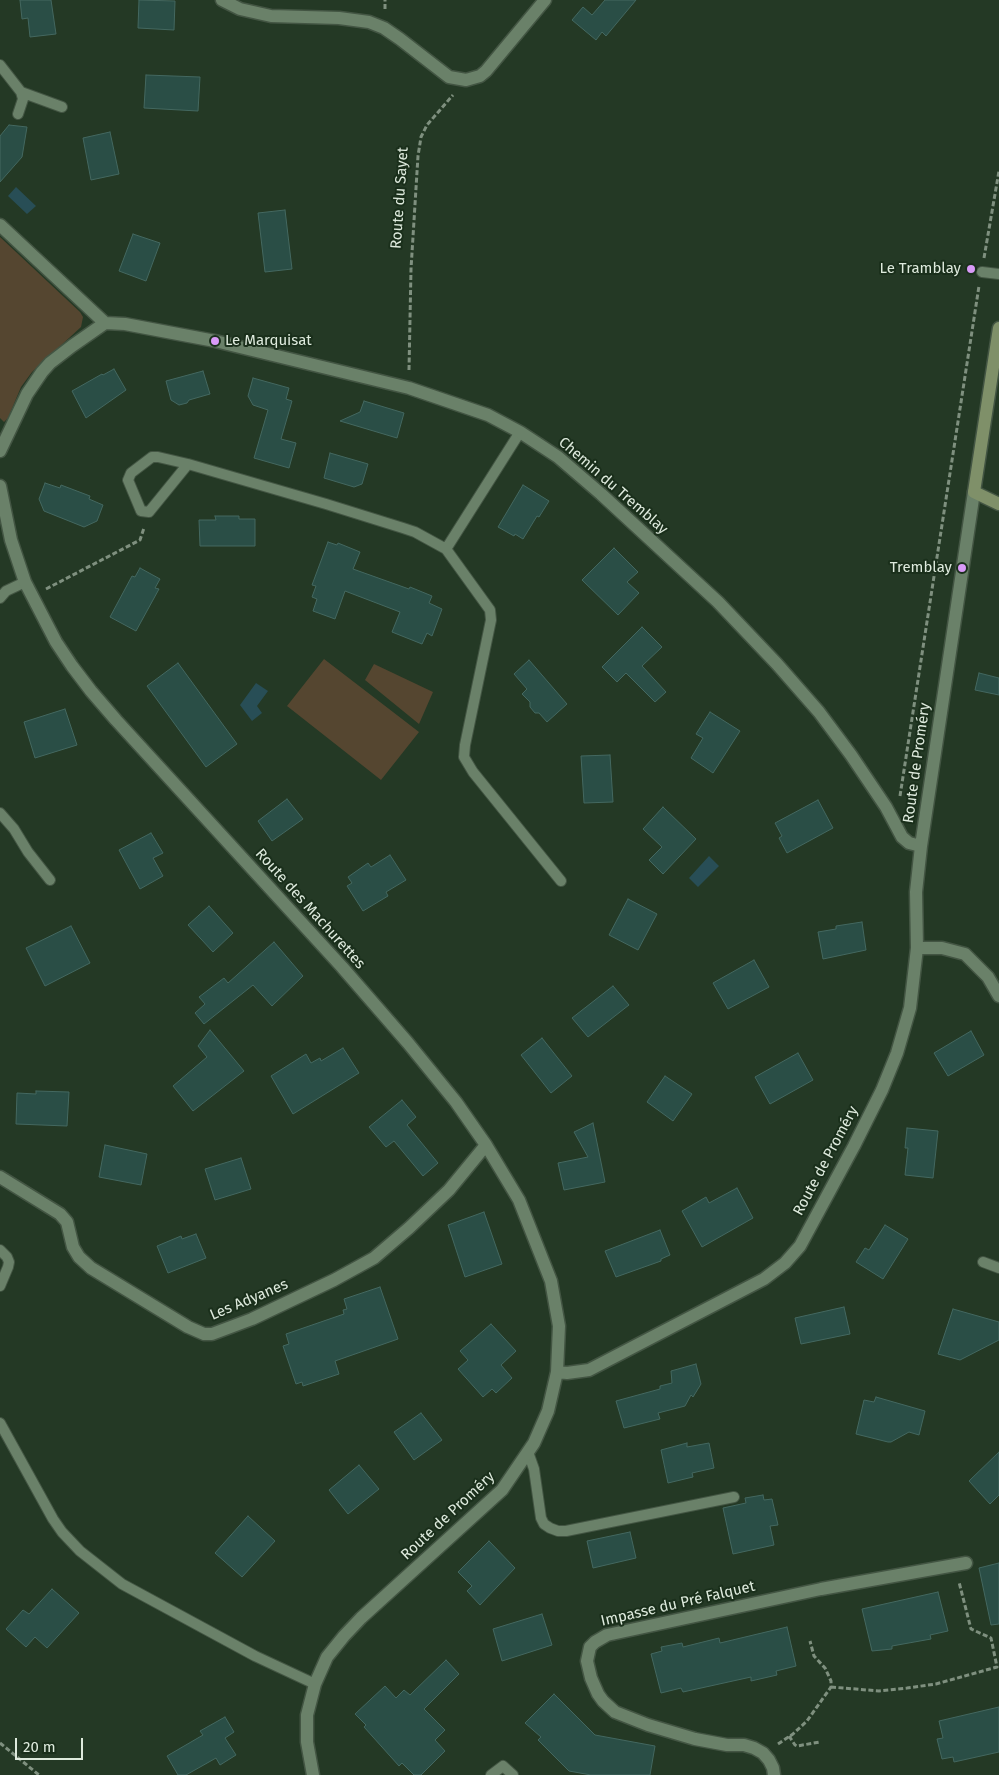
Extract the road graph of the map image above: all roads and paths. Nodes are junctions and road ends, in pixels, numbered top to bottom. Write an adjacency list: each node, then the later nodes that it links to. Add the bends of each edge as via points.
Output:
1 (222, 0): 4 (street, via 240,9 271,16 369,22 400,38 449,77)
2 (545, 0): 4 (street, via 486,72)
3 (0, 64): 5 (lane)
4 (466, 80): 14 (path, Route du Sayet, via 427,125 421,137 411,269)
5 (21, 92): 6 (lane); 7 (lane, via 23,99)
6 (62, 107)
7 (18, 114)
8 (999, 171): 10 (path)
9 (0, 225): 12 (street)
10 (982, 272): 11 (lane); 26 (path, via 903,777 898,800)
11 (999, 274)
12 (105, 323): 14 (street, Chemin du Tremblay, via 215,341); 16 (street, via 42,372 27,394)
13 (999, 328): 19 (street, Route de Proméry)
14 (409, 388): 15 (street, Chemin du Tremblay, via 488,415)
15 (520, 432): 22 (lane); 26 (street, Chemin du Tremblay, via 558,457 718,602 819,712)
16 (0, 451)
17 (188, 464): 21 (lane); 21 (lane, via 152,457 131,474 128,480 141,511); 22 (lane, via 409,530)
18 (0, 486): 23 (street, Route des Machurettes, via 11,540)
19 (974, 492): 20 (street); 28 (street, Route de Proméry)
20 (999, 504)
21 (149, 512): 24 (path, via 140,540)
22 (446, 549): 30 (lane, via 490,610 491,620 464,757)
23 (25, 582): 24 (street, Route des Machurettes); 25 (lane, via 14,585)
24 (32, 596): 33 (street, Route des Machurettes, via 56,642 91,691 342,967 456,1102)
25 (0, 598)
26 (886, 807): 28 (street, Chemin du Tremblay, via 902,837 909,843)
27 (0, 813): 29 (lane)
28 (922, 846): 31 (street, Route de Proméry, via 916,892)
29 (50, 880)
30 (561, 881)
31 (917, 948): 32 (street, via 942,948 965,954 988,977); 39 (street, Route de Proméry, via 910,1008 897,1052 854,1146 800,1246 764,1279 704,1311 589,1370)
32 (999, 996)
33 (486, 1145): 34 (street, Les Adyanes, via 449,1190 374,1258 252,1319 212,1334 188,1327 91,1268 73,1247 67,1222 60,1214); 39 (street, Route des Machurettes, via 519,1200 551,1281 559,1326)
34 (0, 1178)
35 (0, 1250): 38 (lane, via 8,1262)
36 (982, 1262): 37 (lane)
37 (999, 1268)
38 (0, 1286)
39 (557, 1372): 41 (street, Route de Proméry, via 548,1411)
40 (0, 1423): 45 (lane, via 53,1519 80,1552 122,1584 255,1656)
41 (528, 1452): 42 (lane, via 534,1469 541,1518 544,1524 558,1531); 45 (street, Route de Proméry, via 502,1490 344,1636 327,1657)
42 (734, 1497)
43 (960, 1564): 46 (path, via 970,1629 991,1638 997,1667 936,1684 879,1692); 50 (street, Impasse du Pré Falquet, via 821,1588 607,1635 590,1647 591,1678 598,1694 615,1712 694,1739 744,1745)
44 (810, 1641): 46 (path, via 814,1656 825,1668)
45 (315, 1684): 52 (street, Route de Proméry, via 307,1715 307,1742)
46 (831, 1687): 47 (path, via 806,1721)
47 (789, 1736): 48 (path, via 797,1746); 50 (path)
48 (820, 1742)
49 (0, 1743): 51 (path)
50 (764, 1754): 55 (street)
51 (39, 1775)
52 (313, 1775)
53 (491, 1775): 54 (lane, via 503,1766)
54 (513, 1775)
55 (774, 1775)

